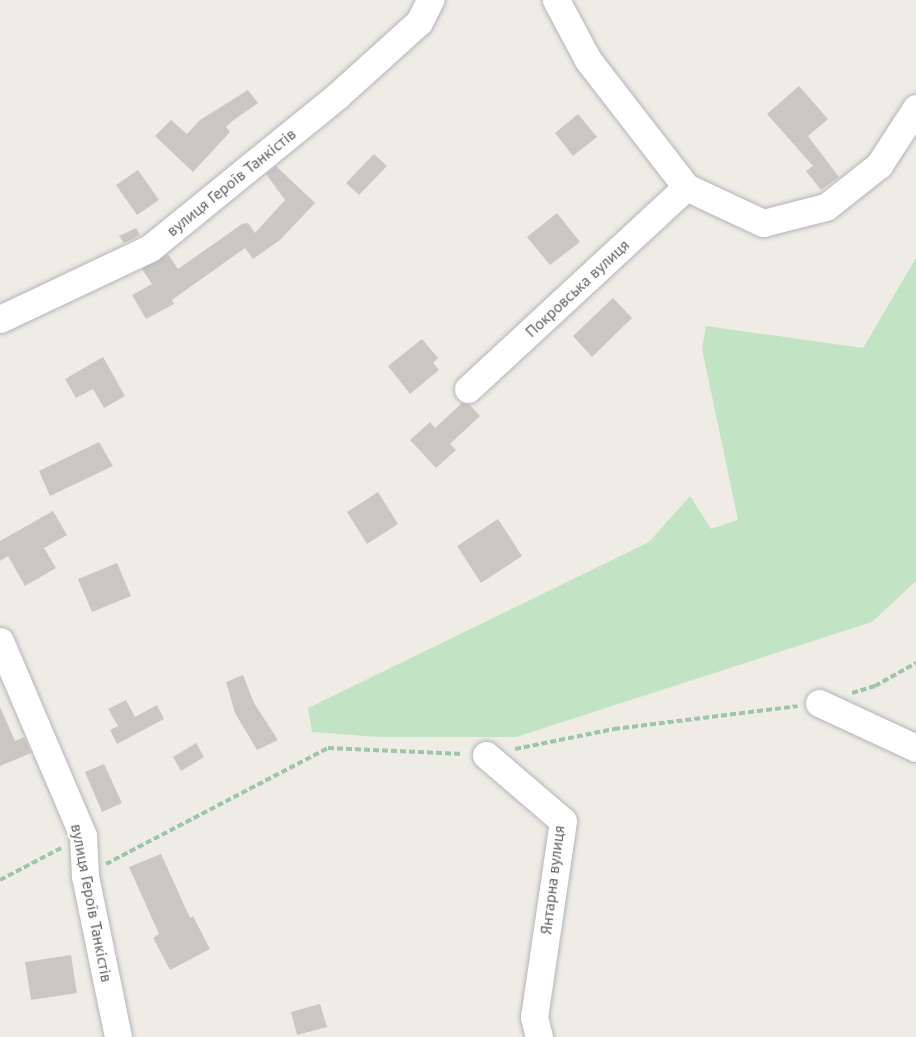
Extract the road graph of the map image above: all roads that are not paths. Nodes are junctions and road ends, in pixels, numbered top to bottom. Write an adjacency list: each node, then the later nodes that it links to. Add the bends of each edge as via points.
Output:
1 (430, 0): 5 (street, вулиця Героїв Танкістів, via 419,22 337,96 150,248)
2 (556, 0): 4 (street, via 588,60)
3 (916, 108): 4 (street, via 879,165 826,207 764,223)
4 (686, 187): 6 (street, Покровська вулиця)
5 (0, 319)
6 (468, 389)
7 (0, 641): 11 (street, вулиця Героїв Танкістів, via 83,836 85,876)
8 (819, 704): 9 (street)
9 (916, 748)
10 (486, 755): 12 (street, Янтарна вулиця, via 563,821 534,1017)
11 (118, 1037)
12 (538, 1037)

